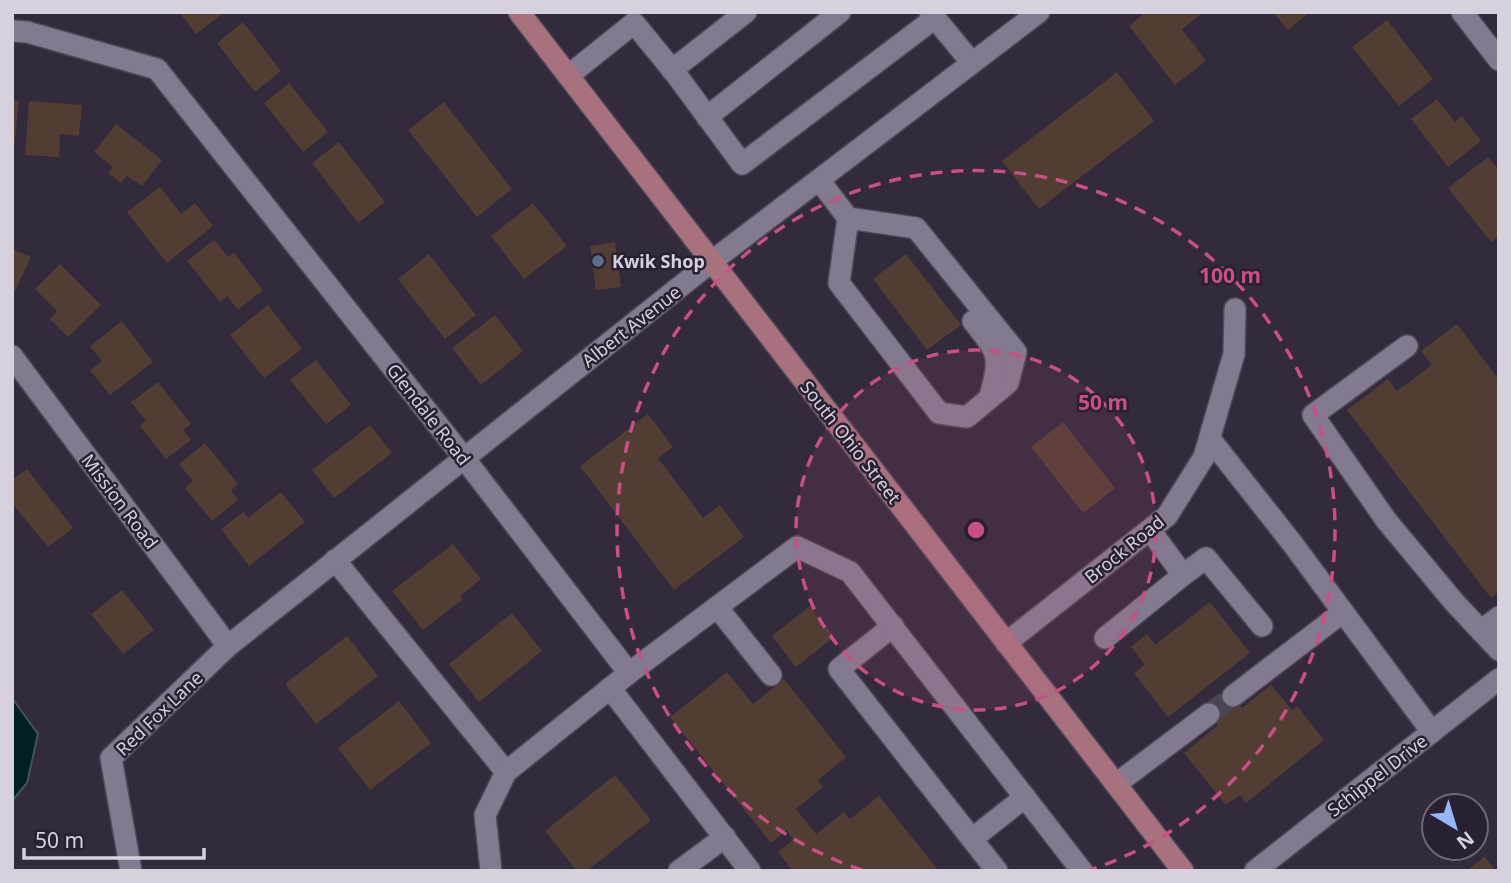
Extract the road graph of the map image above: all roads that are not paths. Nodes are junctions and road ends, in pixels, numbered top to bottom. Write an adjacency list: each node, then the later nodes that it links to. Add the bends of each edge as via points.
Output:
1 (519, 12): 12 (main road, South Ohio Street)
2 (746, 12): 11 (street)
3 (840, 12): 13 (street)
4 (1039, 12): 10 (street, Albert Avenue)
5 (1462, 12): 9 (street)
6 (932, 15): 10 (street); 13 (street, via 743,164)
7 (638, 16): 11 (street); 12 (street)
8 (12, 31): 21 (street, Glendale Road, via 157,69)
9 (1499, 60)
10 (972, 63): 14 (street, Albert Avenue)
11 (672, 70): 13 (street)
12 (568, 76): 16 (main road, South Ohio Street)
13 (707, 117)
14 (819, 180): 15 (street); 16 (street, Albert Avenue)
15 (848, 218): 15 (street, via 839,283 939,413 967,417 1008,383 1016,352 916,228)
16 (712, 262): 21 (street, Albert Avenue); 32 (main road, South Ohio Street)
17 (1235, 309): 20 (street, Brock Road, via 1234,354)
18 (1407, 346): 30 (street, via 1313,415 1386,520)
19 (12, 356): 33 (street, Mission Road)
20 (1210, 439): 22 (street, Brock Road, via 1205,457 1167,516); 26 (street)
21 (464, 458): 23 (street, Albert Avenue); 35 (street, Glendale Road)
22 (1150, 530): 24 (street); 32 (street, Brock Road)
23 (335, 560): 33 (street, Albert Avenue); 42 (street)
24 (1183, 575): 29 (street, via 1206,558); 31 (street)
25 (717, 607): 28 (street, via 797,547 850,572); 35 (street); 36 (street)
26 (1343, 612): 39 (street); 41 (street)
27 (1499, 617): 30 (street)
28 (893, 626): 44 (street); 46 (street, via 839,668)
29 (1262, 626)
30 (1481, 631): 34 (street)
31 (1105, 638)
32 (1006, 643): 43 (main road, South Ohio Street)
33 (228, 646): 47 (street, Red Fox Lane, via 111,758)
34 (1499, 650)
35 (629, 673): 38 (street)
36 (771, 675)
37 (1499, 679): 41 (street, Schippel Drive)
38 (610, 688): 42 (street); 45 (street)
39 (1233, 696)
40 (1209, 714): 43 (street)
41 (1432, 732): 54 (street, Schippel Drive)
42 (506, 772): 48 (street, via 485,815)
43 (1116, 784): 53 (main road, South Ohio Street)
44 (1025, 797): 46 (street); 52 (street)
45 (724, 838): 49 (street); 50 (street)
46 (972, 839): 51 (street)
47 (131, 871)
48 (491, 871)
49 (679, 871)
50 (750, 871)
51 (997, 871)
52 (1082, 871)
53 (1183, 871)
54 (1255, 871)

